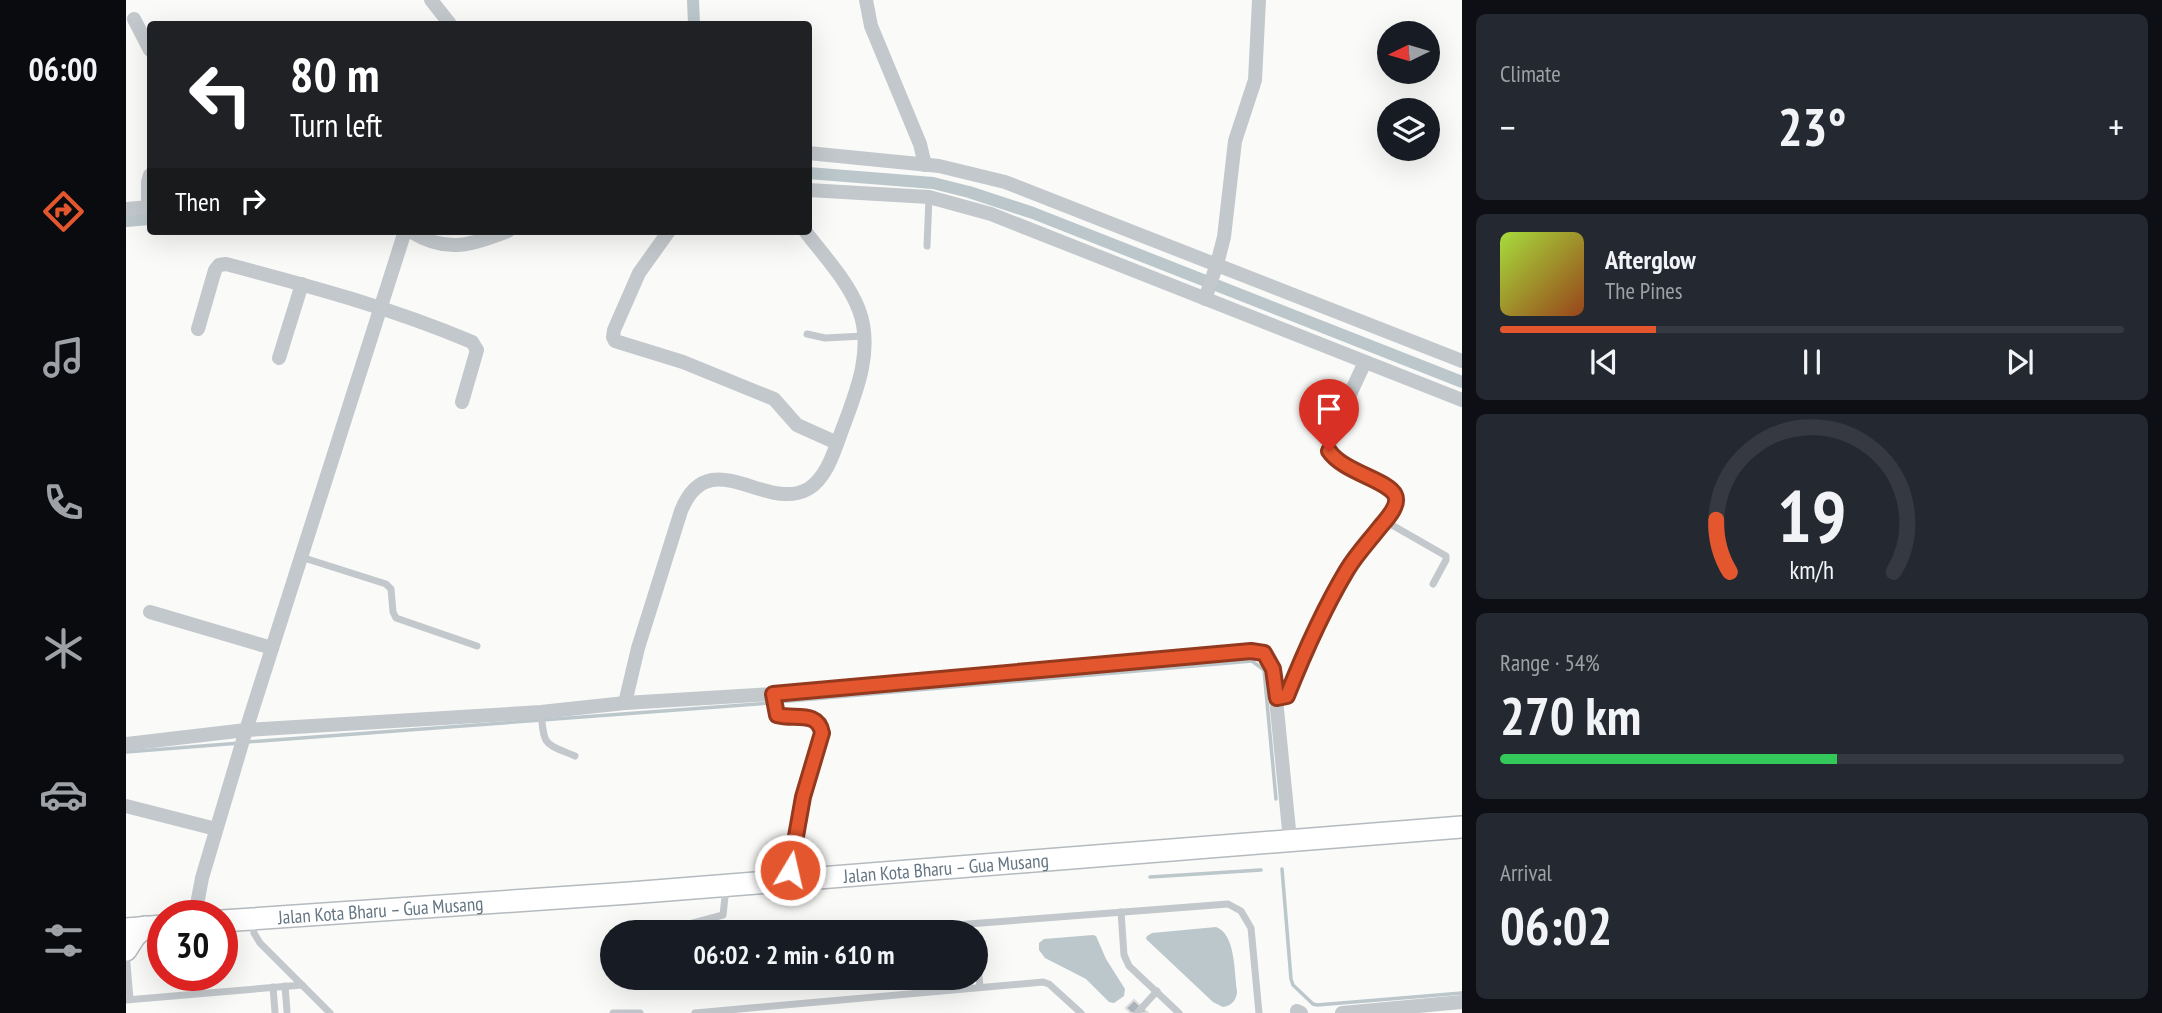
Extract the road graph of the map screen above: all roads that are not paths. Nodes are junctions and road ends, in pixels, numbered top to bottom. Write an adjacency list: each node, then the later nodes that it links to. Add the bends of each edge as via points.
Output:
1 (431, 0): 5 (street)
2 (866, 0): 8 (street, via 871,26)
3 (1259, 0): 19 (street, via 1255,80 1235,141)
4 (134, 19): 6 (street)
5 (448, 21)
6 (147, 44)
7 (812, 153): 8 (street)
8 (925, 165): 19 (street, via 1026,188)
9 (812, 190): 10 (street)
10 (929, 197): 18 (lane); 21 (street, via 991,214)
11 (147, 207): 12 (street)
12 (126, 209)
13 (406, 235): 22 (street)
14 (415, 235): 15 (street, via 468,246)
15 (497, 235)
16 (666, 235): 31 (street, via 639,273 614,330 615,341 683,362 774,399 797,425)
17 (808, 235): 25 (street, via 850,292)
18 (927, 246)
19 (1217, 266): 21 (street); 27 (street)
20 (302, 284): 22 (street); 23 (street, via 219,265); 26 (street)
21 (1206, 296): 28 (street)
22 (382, 309): 30 (street, via 476,346); 33 (street)
23 (198, 329)
24 (807, 334): 25 (lane)
25 (864, 336): 31 (street, via 858,388)
26 (279, 358)
27 (1462, 361)
28 (1365, 362): 29 (street); 32 (street, via 1330,437 1329,451 1341,464 1393,492 1396,502)
29 (1462, 400)
30 (462, 402)
31 (837, 443): 40 (street, via 826,468 806,490 780,493 717,479 694,489 681,511)
32 (1385, 521): 34 (lane, via 1446,556); 38 (street, via 1348,567 1287,696)
33 (302, 557): 36 (lane, via 386,584 396,618); 37 (street)
34 (1433, 584)
35 (150, 612): 37 (street)
36 (477, 646)
37 (272, 648): 42 (street)
38 (1277, 698): 39 (street, via 1270,660 1264,653 1251,651); 48 (street)
39 (774, 701): 40 (street); 49 (street, via 781,716 814,719 822,733 800,810)
40 (625, 703): 41 (street)
41 (541, 718): 42 (street); 44 (lane, via 542,738)
42 (243, 740): 43 (street); 47 (street)
43 (126, 744)
44 (575, 756)
45 (126, 806): 47 (street)
46 (1462, 827): 48 (main road, Jalan Kota Bharu – Gua Musang)
47 (216, 829): 51 (street)
48 (1290, 840): 49 (main road, Jalan Kota Bharu – Gua Musang)
49 (790, 878): 50 (main road, Jalan Kota Bharu – Gua Musang)
50 (726, 884): 53 (main road, Jalan Kota Bharu – Gua Musang); 55 (lane, via 723,915)
51 (198, 900)
52 (1121, 912): 56 (lane); 64 (lane, via 1126,961); 76 (lane, via 1218,904 1241,911 1251,928)
53 (253, 919): 54 (main road, Jalan Kota Bharu – Gua Musang); 59 (lane, via 256,939)
54 (238, 920)
55 (704, 920)
56 (988, 922)
57 (145, 927): 58 (main road)
58 (126, 951): 65 (lane)
59 (302, 985): 60 (lane); 69 (lane)
60 (285, 986): 61 (lane); 67 (lane)
61 (273, 987): 65 (lane); 68 (lane)
62 (988, 987): 73 (lane, via 1043,982)
63 (957, 990): 72 (lane)
64 (1157, 992): 74 (lane); 75 (lane)
65 (128, 999)
66 (1462, 1002): 77 (street)
67 (287, 1011)
68 (275, 1012)
69 (330, 1013)
70 (613, 1013): 71 (lane)
71 (640, 1013)
72 (695, 1013)
73 (1081, 1013)
74 (1137, 1013)
75 (1180, 1013)
76 (1259, 1013)
77 (1342, 1013)

